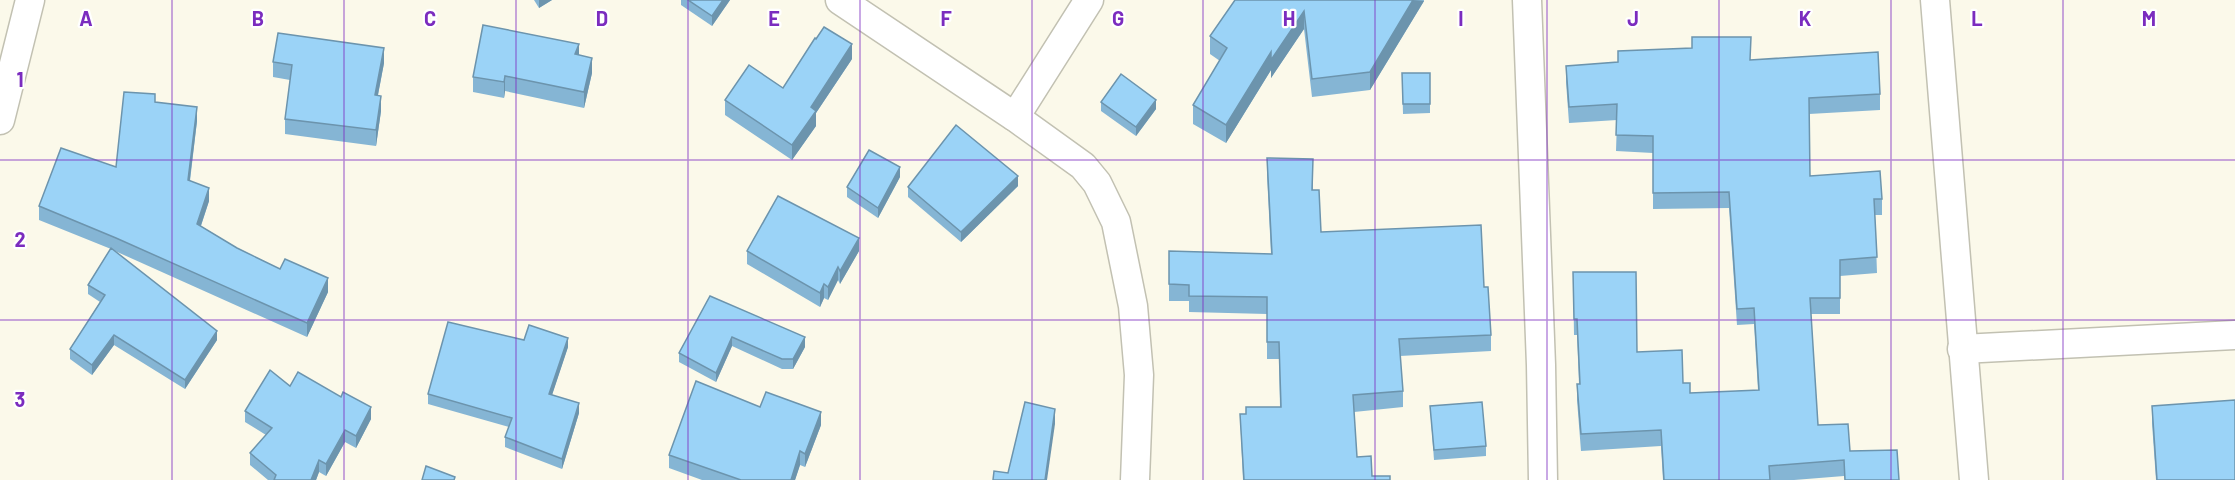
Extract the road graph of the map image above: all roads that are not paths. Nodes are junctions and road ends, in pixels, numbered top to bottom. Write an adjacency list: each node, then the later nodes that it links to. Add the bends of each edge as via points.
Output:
1 (30, 0): 7 (street)
2 (840, 0): 6 (street)
3 (1089, 0): 6 (street)
4 (1527, 0): 11 (street)
5 (1935, 0): 9 (street)
6 (1015, 117): 10 (street, via 1083,166 1116,222 1137,347)
7 (0, 120)
8 (2235, 335): 9 (street)
9 (1962, 350): 12 (street)
10 (1135, 480)
11 (1543, 480)
12 (1974, 480)

